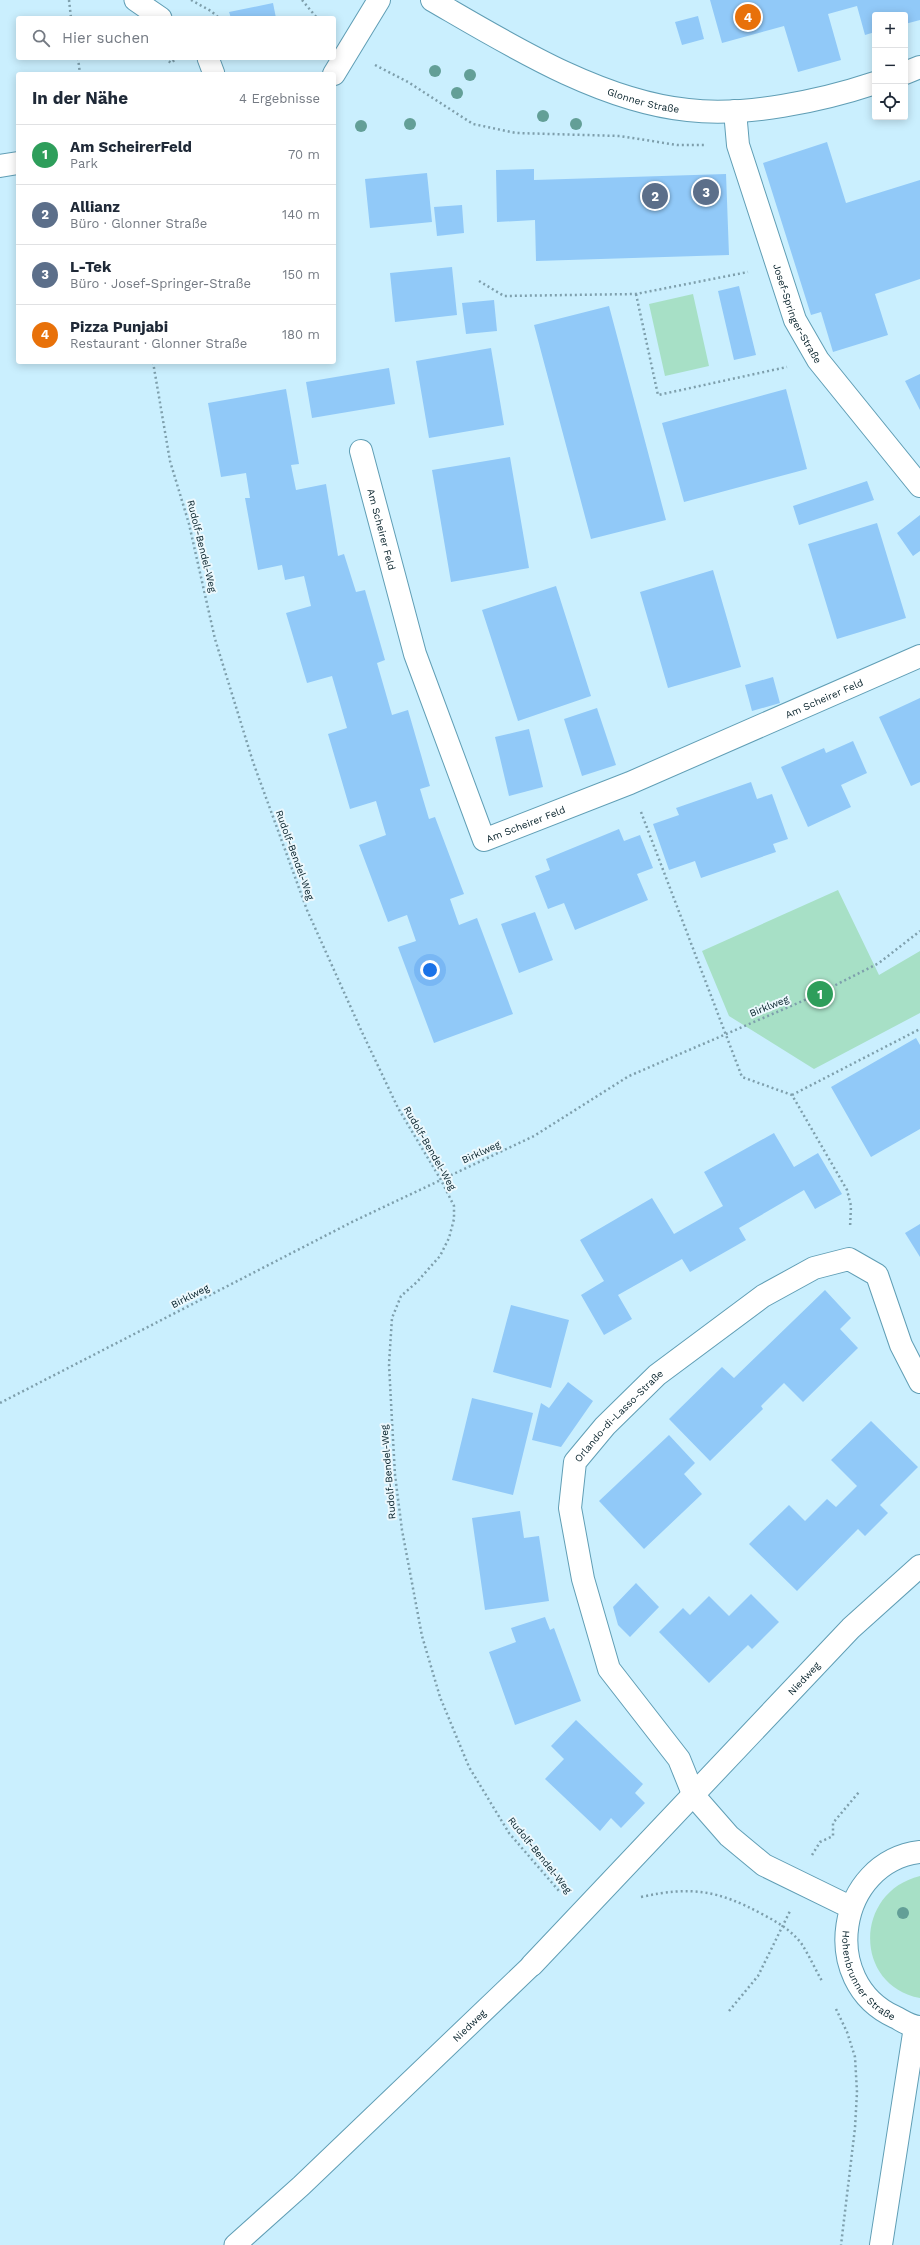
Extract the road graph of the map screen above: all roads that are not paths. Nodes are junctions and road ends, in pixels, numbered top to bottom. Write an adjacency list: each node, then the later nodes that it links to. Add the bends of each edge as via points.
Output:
1 (134, 0): 4 (lane)
2 (379, 0): 8 (street)
3 (432, 0): 11 (street, Glonner Straße, via 534,58 612,92 689,111)
4 (158, 16)
5 (209, 60): 7 (lane)
6 (920, 67): 9 (street)
7 (213, 72)
8 (335, 72)
9 (908, 72)
10 (872, 84): 11 (street, Glonner Straße, via 810,102)
11 (735, 111): 15 (street, Josef-Springer-Straße, via 738,145 795,320 818,360)
12 (16, 163): 13 (street)
13 (0, 166)
14 (361, 451): 16 (street, Am Scheirer Feld, via 415,654 484,840 630,783)
15 (920, 486)
16 (920, 656)
17 (920, 1382): 19 (street, Orlando-di-Lasso-Straße, via 901,1345 877,1275 849,1259 814,1268 763,1296 657,1375 605,1426 575,1462 570,1508 583,1579 609,1669 680,1759)
18 (920, 1566): 19 (street, Niedweg, via 851,1628)
19 (694, 1796): 21 (street, via 729,1836 764,1865); 22 (street, Niedweg)
20 (920, 1852): 21 (street, Hohenbrunner Straße, via 904,1854 872,1874)
21 (850, 1907): 23 (street, Hohenbrunner Straße, via 845,1945 855,1982 880,2011)
22 (532, 1965): 24 (lane, Niedweg, via 301,2186)
23 (918, 2027): 25 (street, Hohenbrunner Straße)
24 (235, 2245)
25 (881, 2245)

